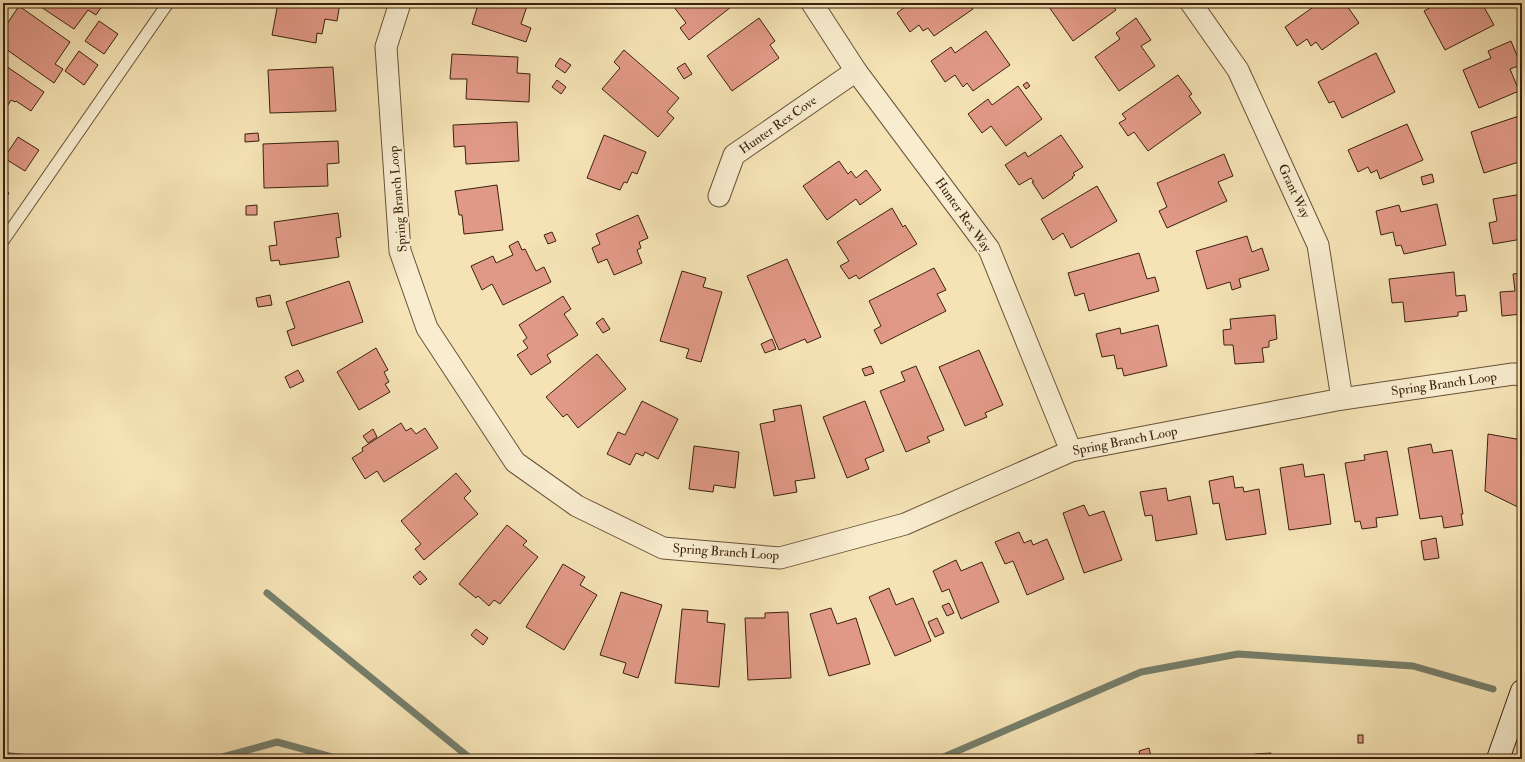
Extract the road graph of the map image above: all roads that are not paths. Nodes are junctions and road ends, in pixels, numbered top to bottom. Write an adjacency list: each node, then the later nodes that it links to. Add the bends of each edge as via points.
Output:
1 (168, 3): 7 (lane)
2 (400, 3): 10 (street, Spring Branch Loop, via 386,48 400,251 427,328 515,462 578,506 662,548 780,558 905,524)
3 (812, 3): 5 (street, Hunter Rex Way)
4 (1191, 3): 9 (street, Grant Way, via 1238,70 1318,245)
5 (856, 70): 6 (street, Hunter Rex Cove, via 734,155); 10 (street, Hunter Rex Way, via 989,249)
6 (719, 196)
7 (3, 241)
8 (1522, 376): 9 (street, Spring Branch Loop, via 1513,374)
9 (1342, 398): 10 (street, Spring Branch Loop)
10 (1071, 450)
11 (1522, 690): 12 (street)
12 (1498, 759)

